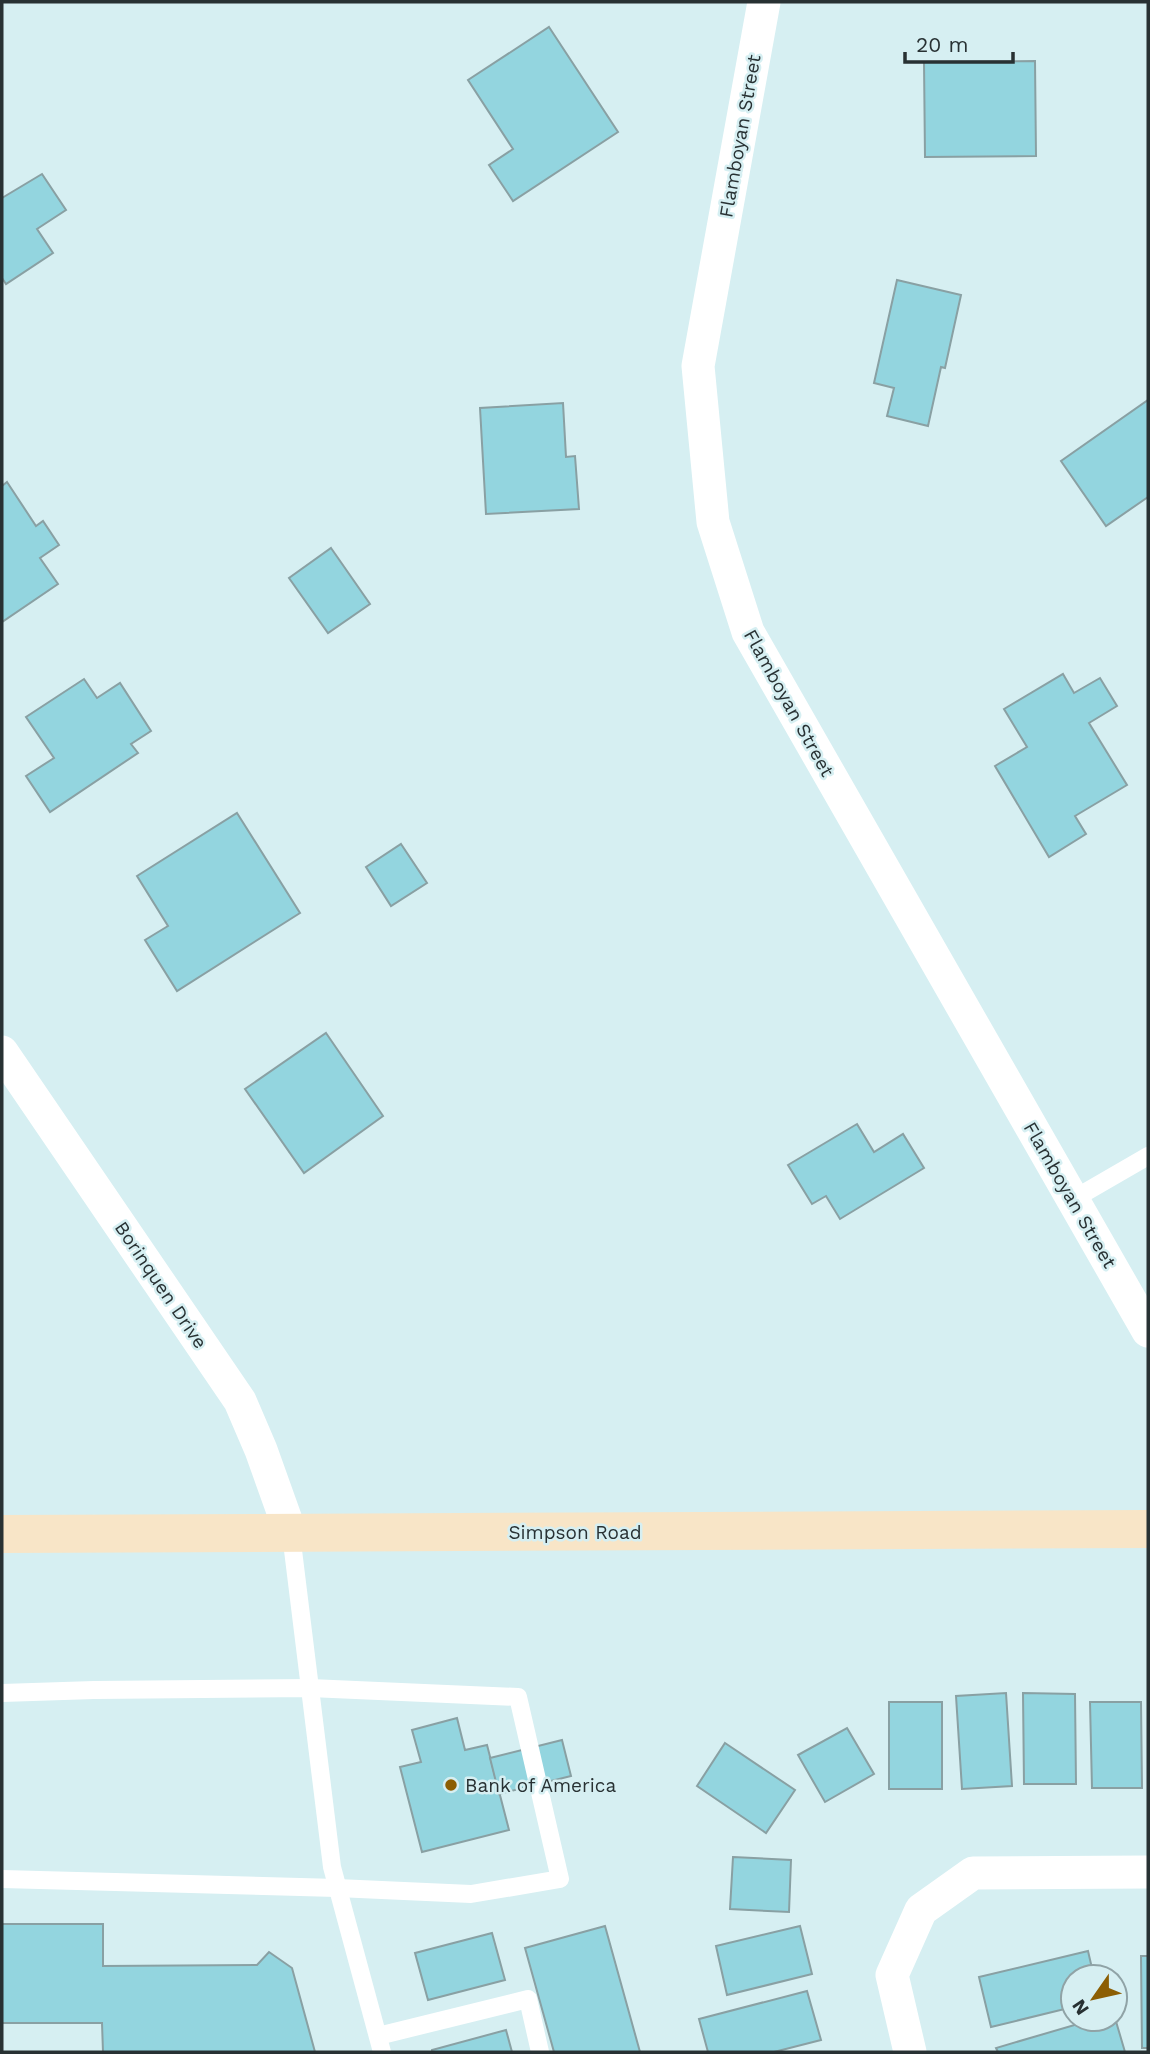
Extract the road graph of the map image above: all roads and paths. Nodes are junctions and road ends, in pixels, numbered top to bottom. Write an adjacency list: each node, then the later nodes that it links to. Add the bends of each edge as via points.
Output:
1 (764, 2): 4 (street, Flamboyan Street, via 698,366 713,522 748,632)
2 (2, 1052): 8 (street, Borinquen Drive, via 240,1401)
3 (1148, 1156): 4 (lane)
4 (1072, 1199): 5 (street, Flamboyan Street)
5 (1148, 1331)
6 (1148, 1529): 8 (main road, Simpson Road)
7 (2, 1534): 8 (main road, Simpson Road)
8 (291, 1534): 9 (lane)
9 (310, 1688): 10 (lane); 13 (lane); 13 (lane, via 518,1697 560,1879 471,1894)
10 (2, 1693)
11 (1148, 1872): 16 (street, via 973,1873 921,1910 892,1975)
12 (2, 1879): 13 (lane)
13 (337, 1888): 14 (lane)
14 (380, 2044): 15 (lane, via 527,1999)
15 (540, 2052)
16 (910, 2052)

